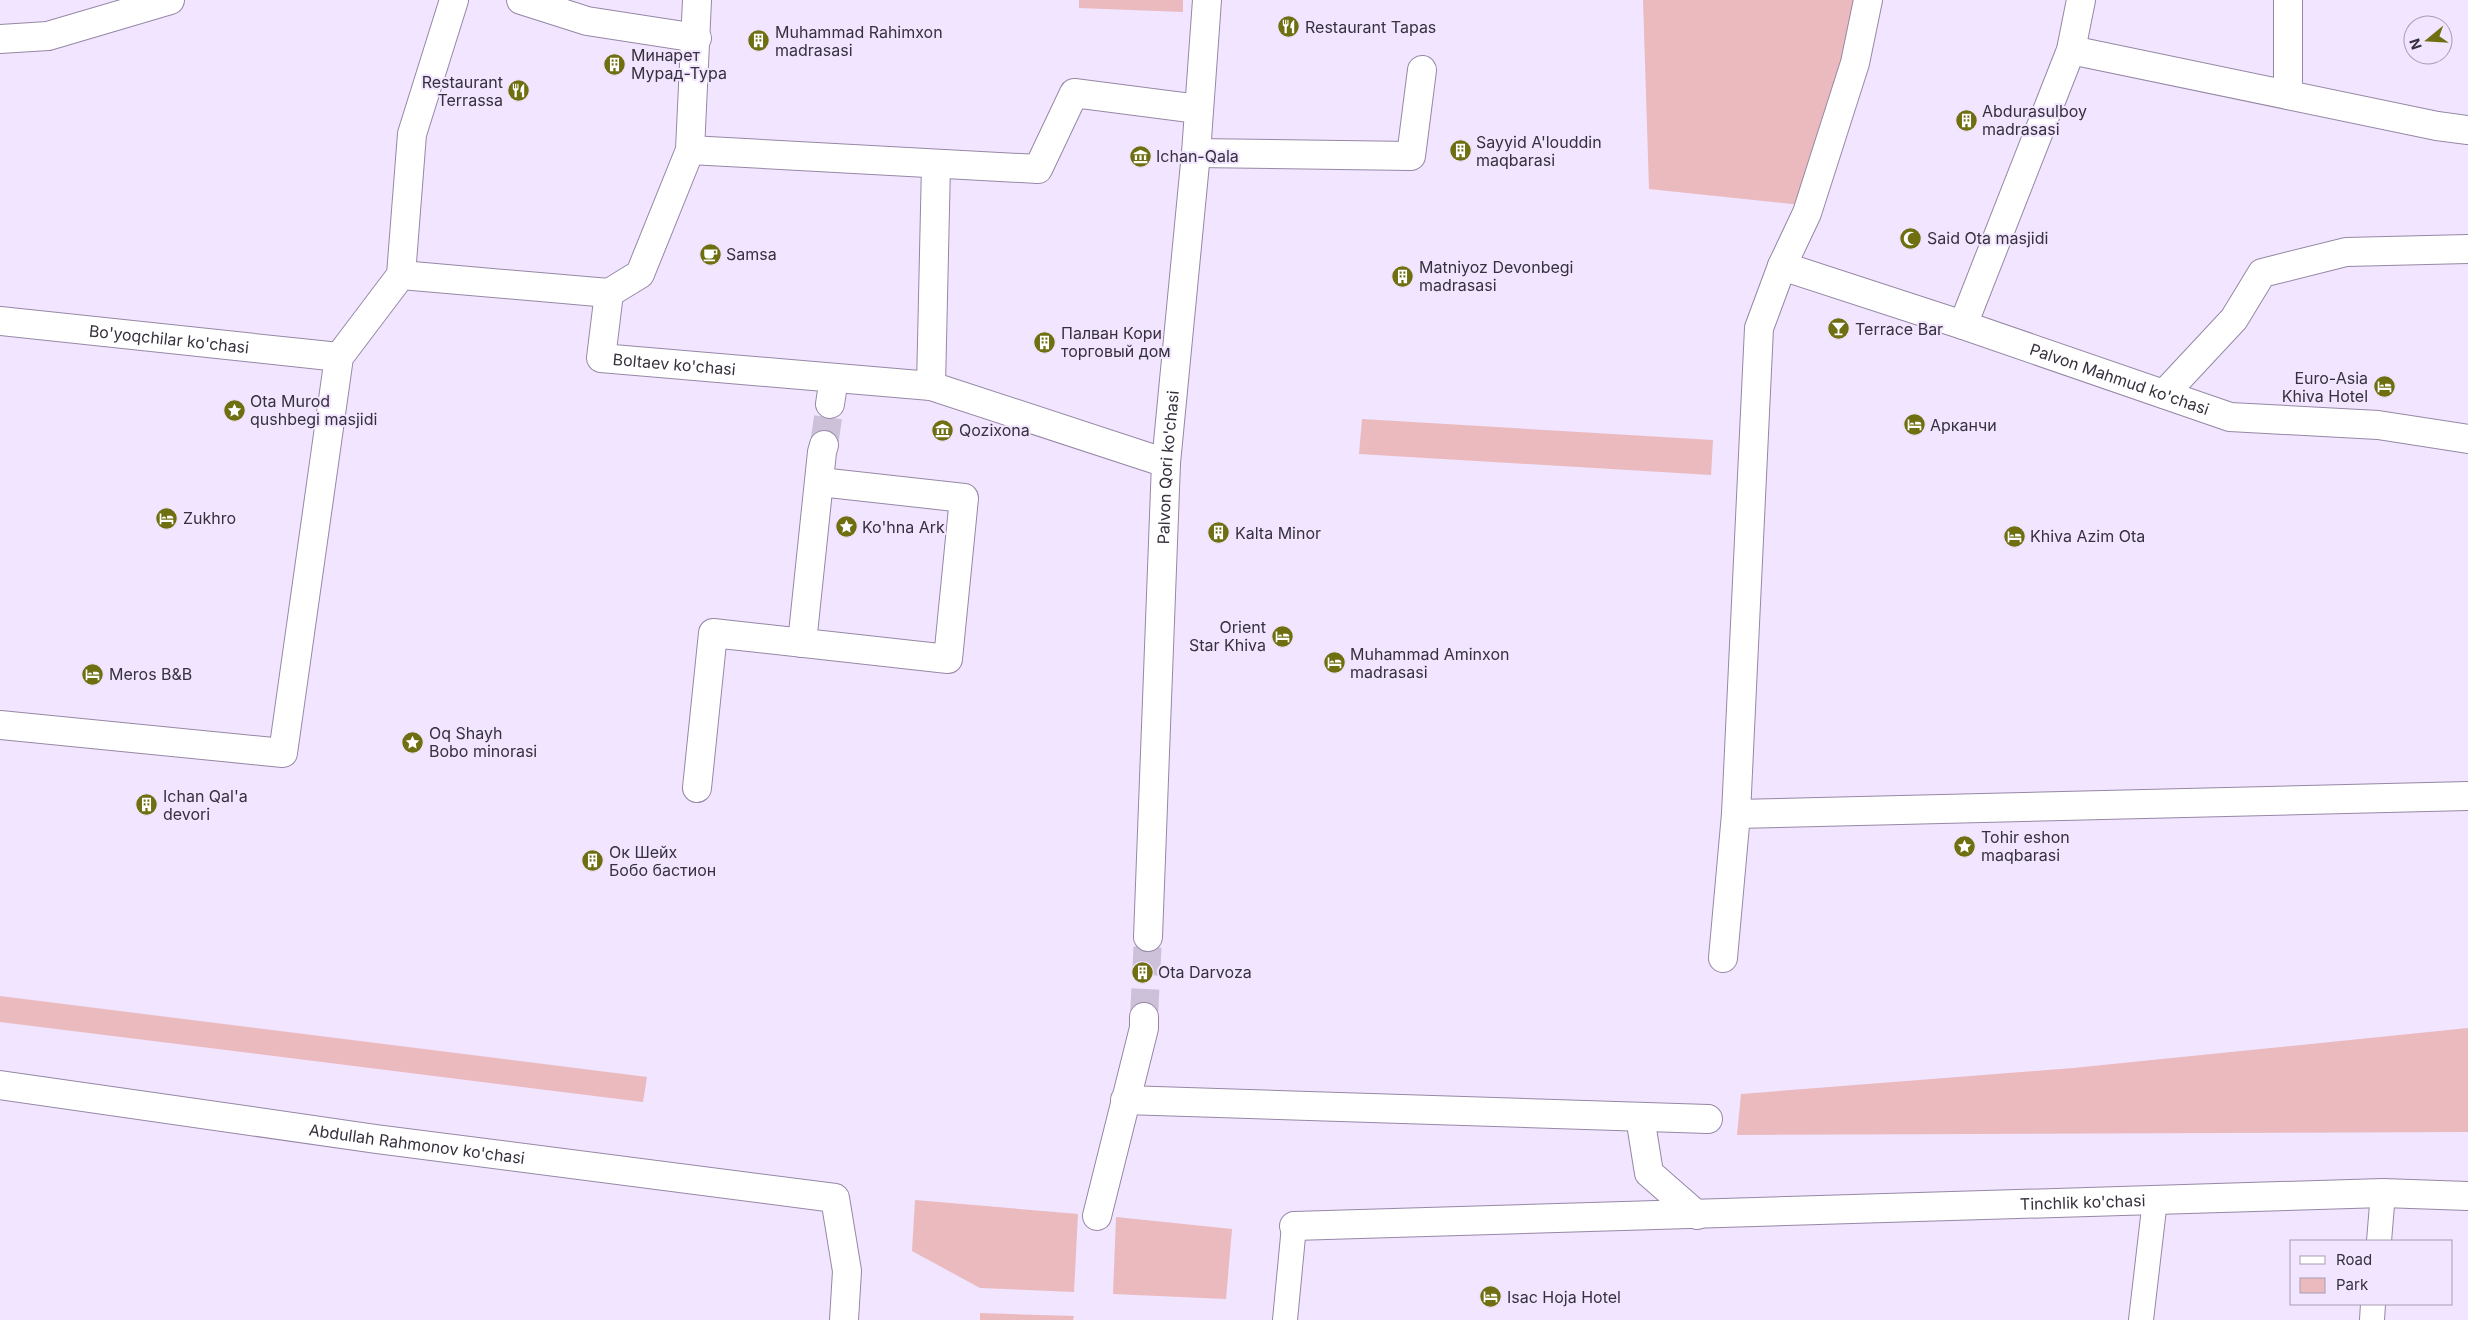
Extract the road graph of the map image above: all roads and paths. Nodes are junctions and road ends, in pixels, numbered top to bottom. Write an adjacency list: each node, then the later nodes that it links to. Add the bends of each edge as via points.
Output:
1 (170, 0): 10 (street, via 48,36)
2 (454, 0): 21 (street, via 412,134)
3 (521, 0): 9 (street, via 587,21)
4 (697, 0): 9 (street)
5 (1206, 0): 14 (street, Palvon Qori ko'chasi)
6 (1868, 0): 20 (street, via 1855,63 1807,214)
7 (2081, 0): 11 (street)
8 (2288, 0): 13 (street)
9 (697, 38): 16 (street)
10 (0, 39)
11 (2072, 50): 13 (street); 24 (street)
12 (1422, 70): 17 (street, via 1411,156)
13 (2288, 95): 15 (street)
14 (1198, 109): 17 (street, Palvon Qori ko'chasi); 18 (street, via 1074,93 1038,170)
15 (2468, 130)
16 (690, 150): 18 (street); 22 (street, via 640,274)
17 (1196, 153): 30 (street, Palvon Qori ko'chasi)
18 (936, 166): 26 (street)
19 (2468, 248): 27 (street, via 2346,252 2262,273 2234,319)
20 (1782, 266): 24 (street, Palvon Mahmud ko'chasi); 36 (street, via 1759,328)
21 (401, 275): 22 (street); 25 (street)
22 (609, 293): 26 (street, Boltaev ko'chasi, via 601,358 832,391)
23 (0, 321): 25 (street, Bo'yoqchilar ko'chasi)
24 (1964, 325): 27 (street, Palvon Mahmud ko'chasi)
25 (339, 357): 33 (street, via 283,753)
26 (930, 386): 30 (street, Boltaev ko'chasi)
27 (2164, 394): 28 (street, Palvon Mahmud ko'chasi, via 2230,417 2378,425)
28 (2468, 439)
29 (824, 445): 31 (street)
30 (1166, 463): 37 (street, Palvon Qori ko'chasi)
31 (820, 482): 32 (street); 32 (street, via 964,498 948,659)
32 (802, 644): 34 (street, via 713,633)
33 (0, 725)
34 (697, 788)
35 (2468, 796): 36 (street)
36 (1736, 814): 38 (street)
37 (1148, 937)
38 (1723, 958)
39 (1144, 1018): 41 (street)
40 (0, 1085): 52 (street, Abdullah Rahmonov ko'chasi, via 376,1139 835,1198 848,1271)
41 (1126, 1100): 42 (street); 48 (street)
42 (1640, 1117): 43 (street); 47 (street, via 1649,1174)
43 (1708, 1119)
44 (2383, 1194): 45 (street, Tinchlik ko'chasi); 46 (street, Tinchlik ko'chasi); 50 (lane)
45 (2468, 1196)
46 (2155, 1200): 47 (street, Tinchlik ko'chasi); 54 (lane)
47 (1697, 1215): 49 (street, Tinchlik ko'chasi)
48 (1097, 1216)
49 (1294, 1226): 53 (lane)
50 (2379, 1240)
51 (2373, 1305): 55 (lane)
52 (844, 1320)
53 (1285, 1320)
54 (2141, 1320)
55 (2372, 1320)

